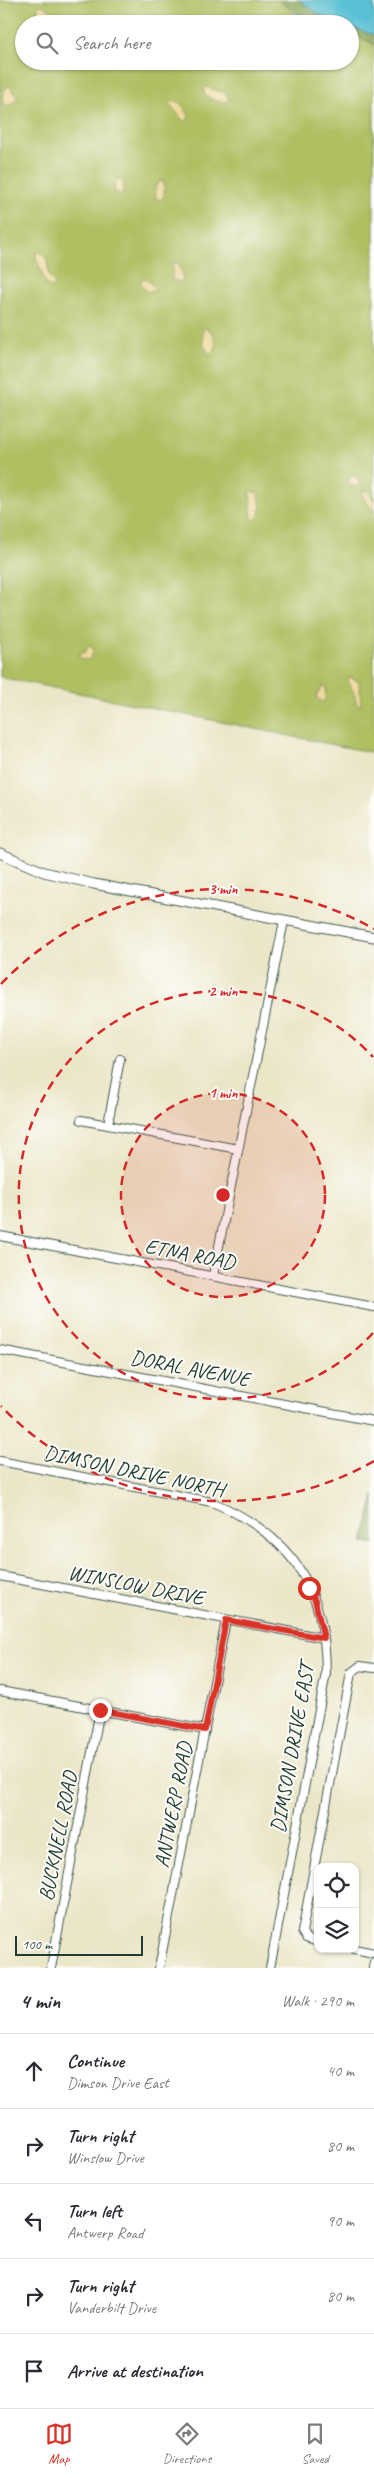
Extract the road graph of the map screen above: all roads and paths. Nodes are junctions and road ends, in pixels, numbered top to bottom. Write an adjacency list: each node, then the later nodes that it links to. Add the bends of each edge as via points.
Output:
1 (0, 853): 2 (street, via 44,872 85,882)
2 (284, 921): 3 (street); 7 (street)
3 (374, 936)
4 (120, 1059): 6 (street)
5 (82, 1120): 6 (street)
6 (108, 1124): 7 (street)
7 (238, 1149): 9 (street)
8 (0, 1236): 9 (street, ETNA ROAD)
9 (213, 1276): 10 (street, ETNA ROAD)
10 (374, 1307)
11 (0, 1350): 12 (street, DORAL AVENUE)
12 (374, 1421)
13 (0, 1461): 14 (street, DIMSON DRIVE NORTH, via 212,1502 251,1520)
14 (280, 1544): 17 (street, DIMSON DRIVE EAST, via 291,1557 315,1601)
15 (0, 1576): 16 (street, WINSLOW DRIVE)
16 (226, 1620): 17 (street, WINSLOW DRIVE); 21 (street, ANTWERP ROAD)
17 (324, 1638): 28 (street, DIMSON DRIVE EAST, via 324,1685)
18 (374, 1668): 22 (street, via 360,1666 351,1673 302,1932 306,1938)
19 (0, 1691): 20 (street)
20 (100, 1710): 21 (street); 26 (street, BUCKNELL ROAD)
21 (205, 1730): 27 (street, ANTWERP ROAD)
22 (314, 1941)
23 (359, 1950): 24 (street)
24 (374, 1953)
25 (374, 1962): 29 (street)
26 (51, 1968)
27 (159, 1968)
28 (270, 1968)
29 (373, 1968)

